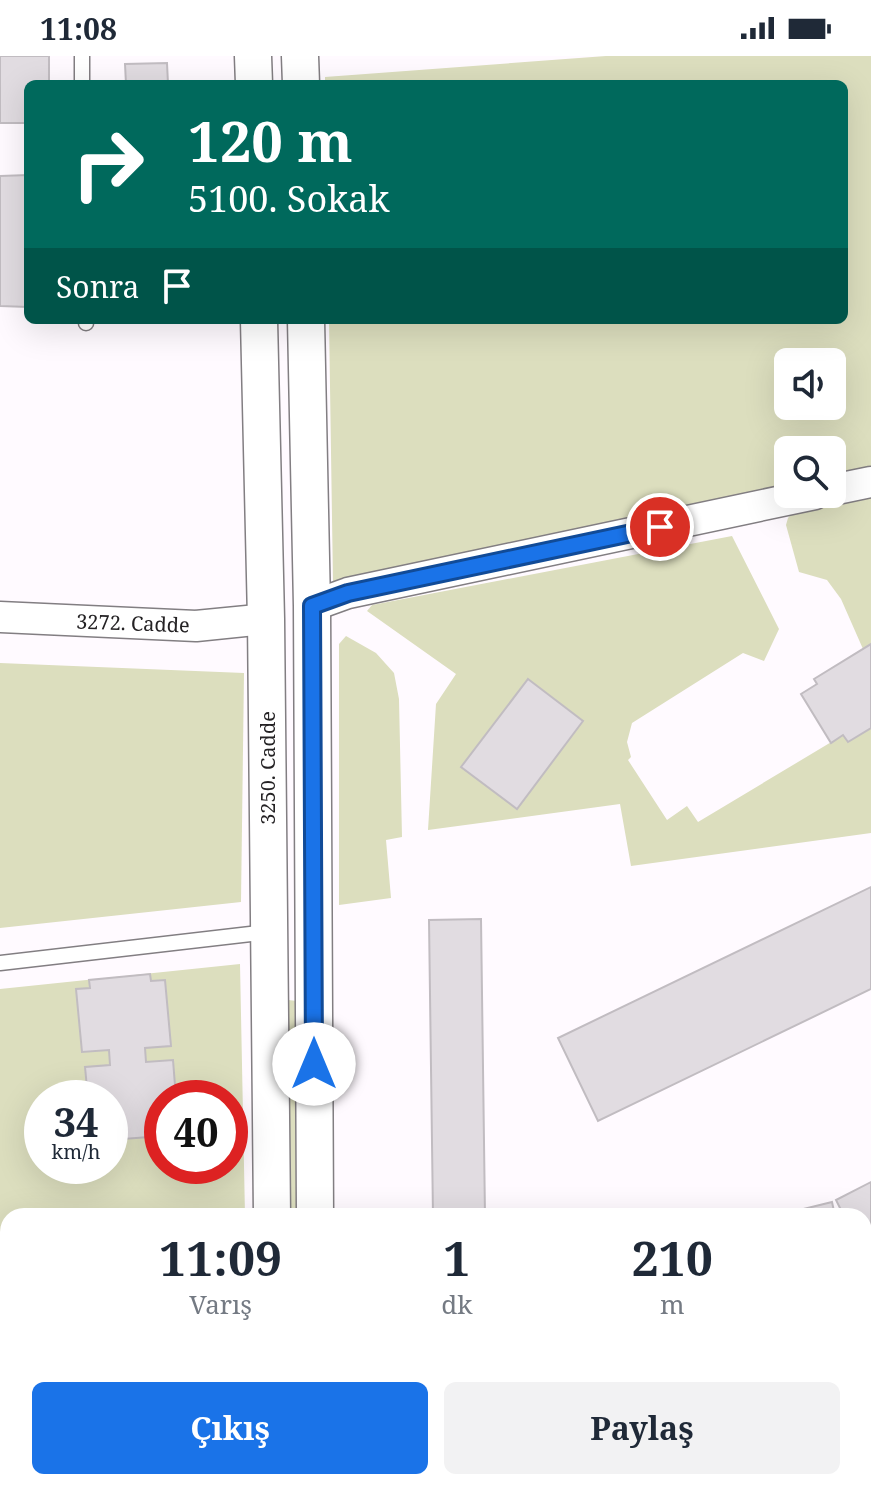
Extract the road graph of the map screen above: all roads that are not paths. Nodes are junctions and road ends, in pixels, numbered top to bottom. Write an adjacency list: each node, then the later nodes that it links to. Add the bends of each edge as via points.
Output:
1 (82, 56): 4 (lane)
2 (253, 56): 5 (street)
3 (300, 56): 6 (street)
4 (82, 80)
5 (254, 80)
6 (301, 80)
7 (259, 324): 14 (street, 3250. Cadde)
8 (306, 324): 12 (street)
9 (871, 482): 10 (street)
10 (846, 487)
11 (774, 503): 12 (street, via 348,593)
12 (312, 606): 14 (street); 18 (street)
13 (0, 617): 14 (street, 3272. Cadde, via 196,626)
14 (266, 619): 15 (street, 3250. Cadde)
15 (269, 932): 16 (lane); 17 (street, 3250. Cadde)
16 (0, 963)
17 (272, 1208)
18 (315, 1208)

